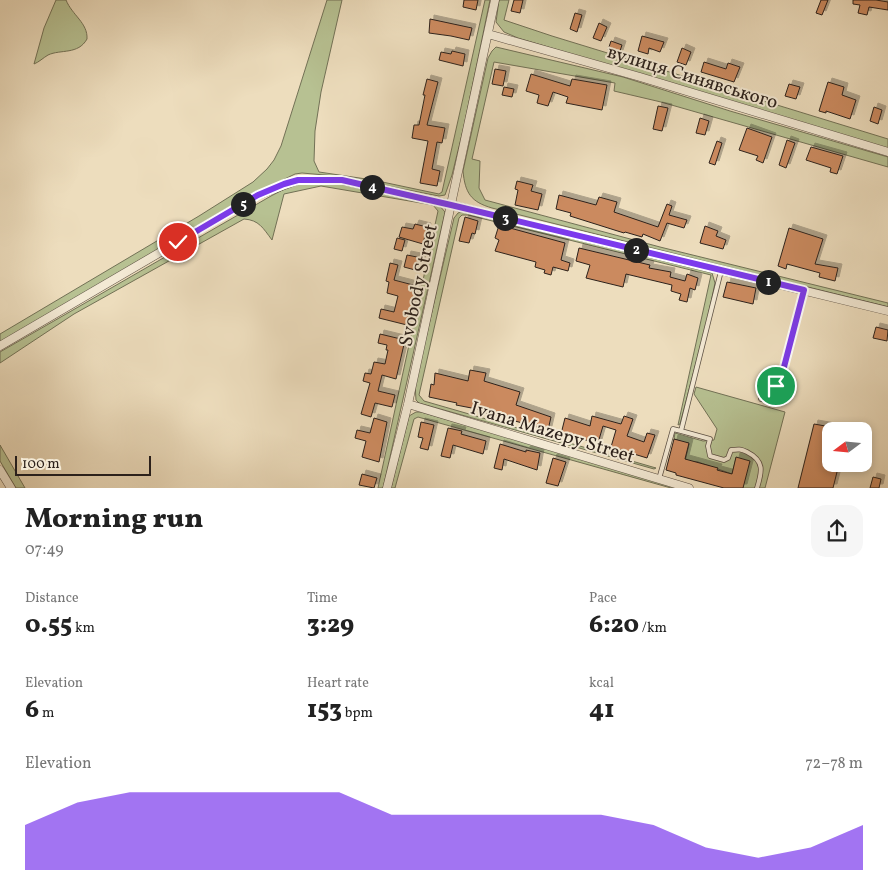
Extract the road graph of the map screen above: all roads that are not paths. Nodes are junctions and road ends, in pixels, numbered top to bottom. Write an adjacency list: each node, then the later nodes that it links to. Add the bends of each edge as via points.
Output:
1 (495, 0): 2 (street, Svobody Street)
2 (488, 34): 3 (street, вулиця Синявського); 4 (street, Svobody Street)
3 (888, 152)
4 (451, 205): 5 (street); 8 (street, via 342,180 298,180 258,195); 10 (street, Svobody Street)
5 (721, 271): 6 (street); 11 (lane)
6 (804, 290): 7 (street); 9 (lane, via 784,367 776,386)
7 (888, 311)
8 (0, 346)
9 (761, 399)
10 (408, 404): 13 (street, Ivana Mazepy Street); 15 (street, Svobody Street)
11 (681, 431): 13 (lane, via 673,429); 17 (lane, via 710,439 710,456 715,458 724,460 732,450 739,448 755,456 761,472)
12 (0, 470): 14 (street)
13 (659, 479): 16 (street, Ivana Mazepy Street)
14 (10, 488)
15 (387, 488)
16 (689, 488)
17 (757, 488)

